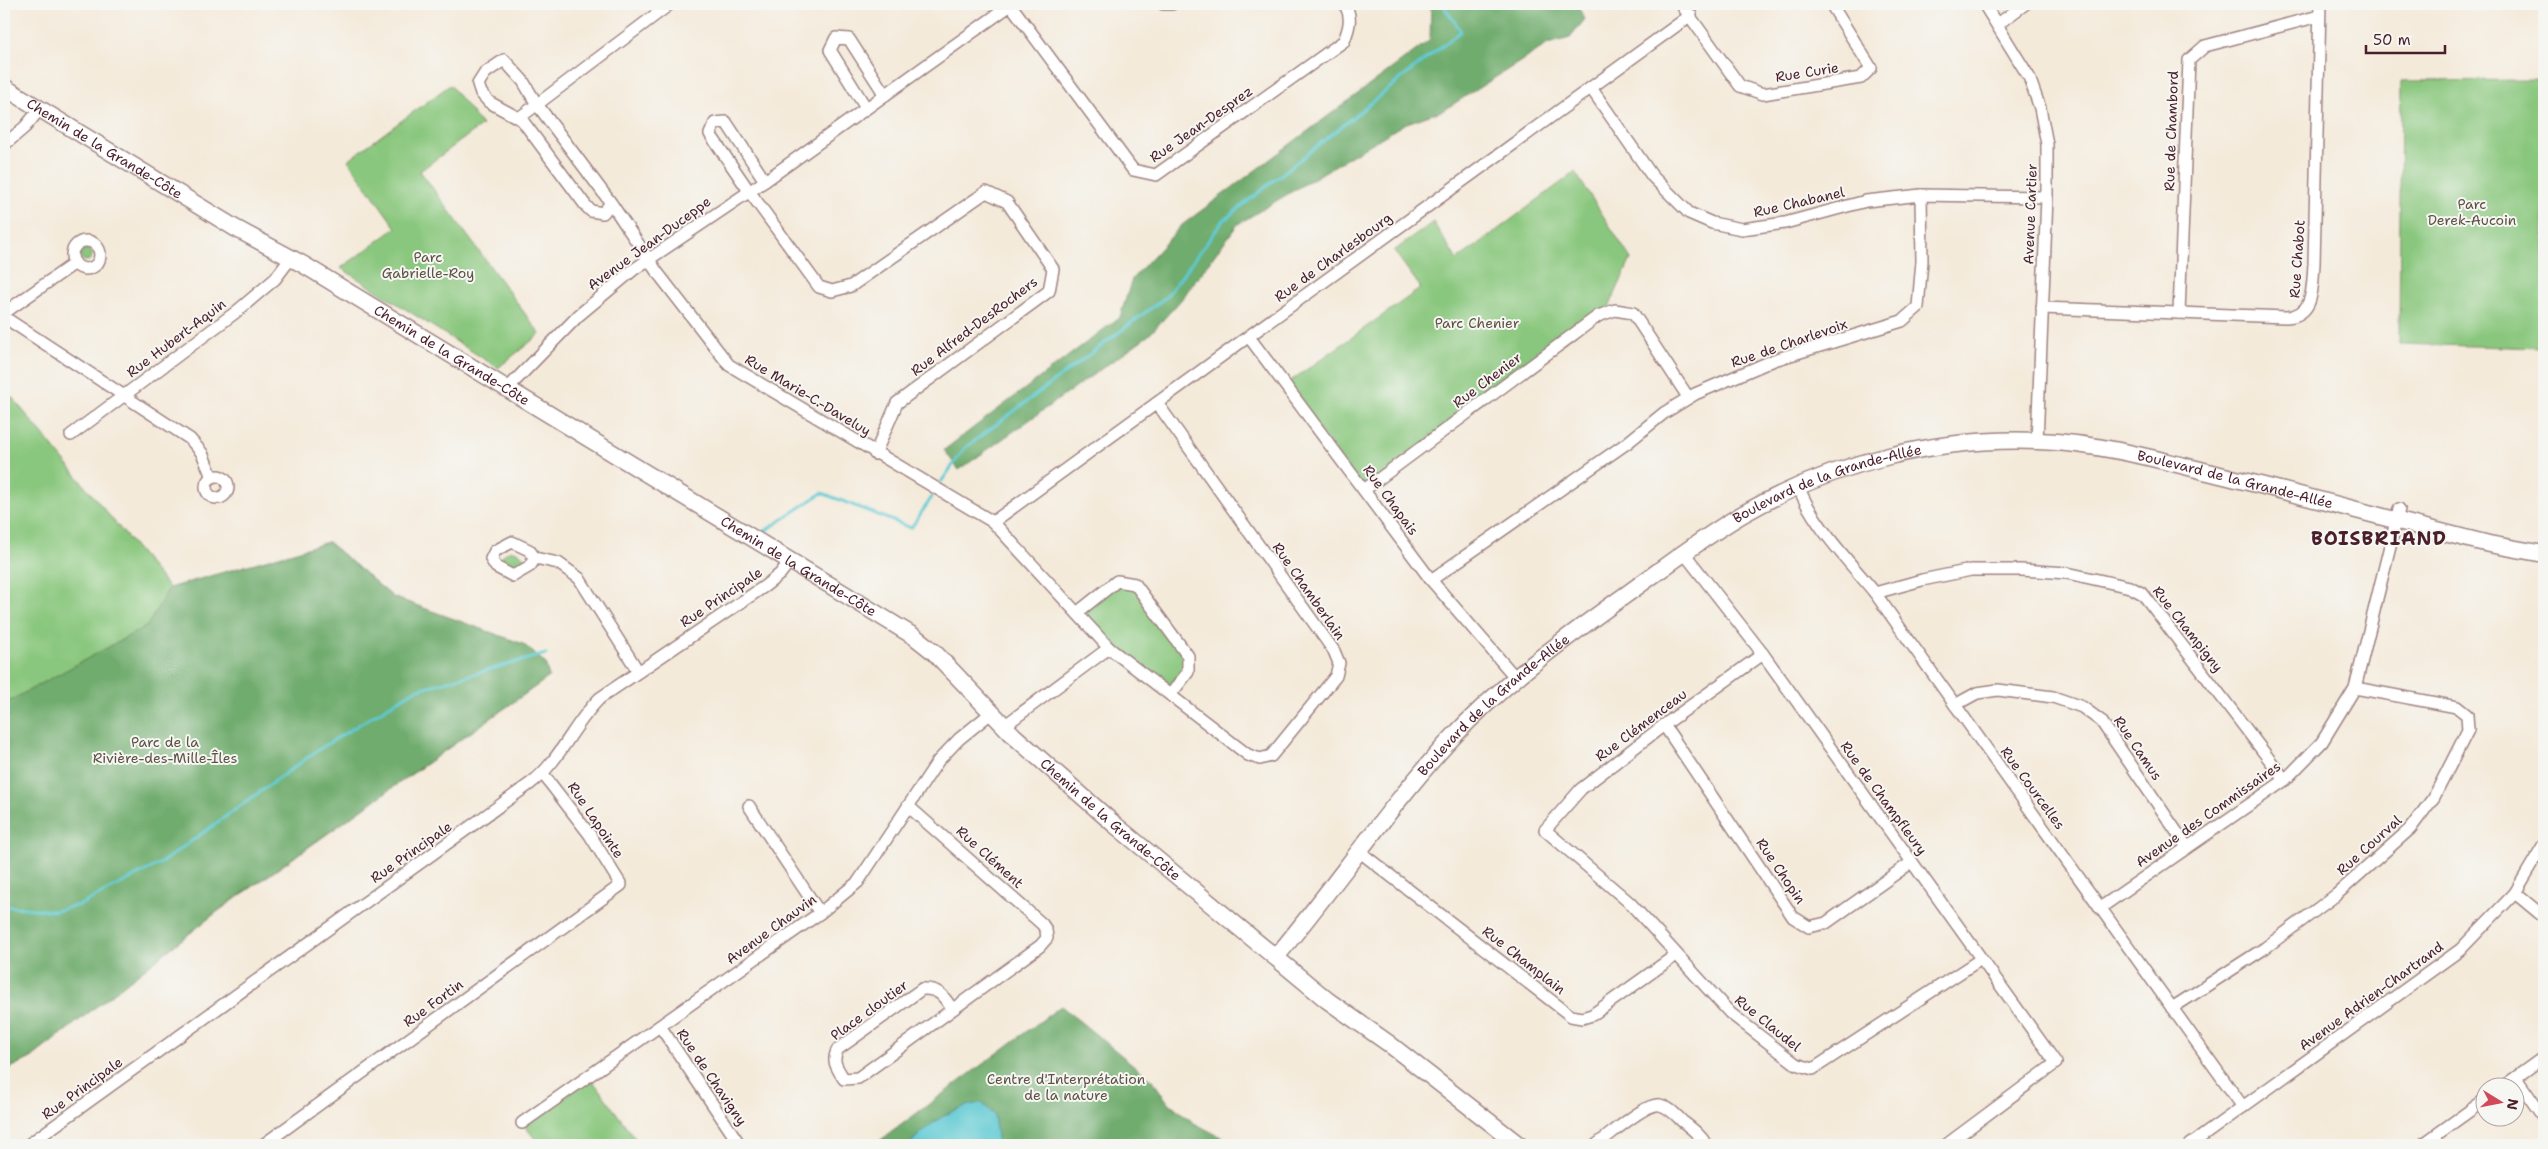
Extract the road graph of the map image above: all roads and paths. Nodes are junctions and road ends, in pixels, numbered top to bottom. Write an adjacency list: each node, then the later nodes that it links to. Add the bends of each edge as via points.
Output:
1 (670, 4): 16 (street)
2 (1011, 4): 5 (street, Rue Jean-Desprez, via 1133,170 1156,175 1344,41 1350,26 1349,10); 15 (street, Avenue Jean-Duceppe)
3 (1163, 4): 4 (street)
4 (1172, 4)
5 (1344, 4)
6 (1681, 4): 11 (street, Rue Curie)
7 (1830, 4): 11 (street, Rue Curie, via 1871,68 1861,78 1764,94 1740,86)
8 (1984, 4): 12 (street, Avenue Cartier)
9 (2025, 4): 12 (street)
10 (2320, 10): 30 (street, Rue de Chambord, via 2205,46 2188,60); 30 (street, Rue Chabot, via 2314,264 2309,304 2304,312 2292,317)
11 (1691, 15): 14 (street, Rue de Charlesbourg)
12 (1998, 24): 24 (street, Avenue Cartier, via 2029,76 2040,108 2046,144)
13 (4, 87): 18 (main road, Chemin de la Grande-Côte)
14 (1591, 88): 23 (street, Rue Chabanel, via 1652,176 1689,213 1712,224 1742,229 1785,223 1866,201); 32 (street, Rue de Charlesbourg)
15 (885, 95): 17 (street, Avenue Jean-Duceppe); 17 (street, via 849,39 836,38 830,50)
16 (536, 103): 19 (street); 19 (street, Rue Marie-C.-Daveluy, via 523,80 504,60 485,73 478,84 481,93 489,102); 25 (street, Rue Marie-C.-Daveluy)
17 (866, 108): 21 (street, Avenue Jean-Duceppe)
18 (40, 109): 20 (street); 26 (main road, Chemin de la Grande-Côte)
19 (519, 118): 25 (street, Rue Marie-C.-Daveluy, via 591,210 603,213)
20 (4, 145)
21 (765, 181): 22 (street, Avenue Jean-Duceppe); 22 (street, via 726,122 715,123 710,134)
22 (749, 191): 27 (street, Avenue Jean-Duceppe); 39 (street, Rue Alfred-DesRochers, via 819,287 832,292 851,286 986,192 1007,202 1053,269 1049,292 897,403)
23 (1921, 195): 24 (street, Rue Chabanel); 35 (street, Rue de Charlevoix, via 1922,261 1918,307 1902,322 1774,360)
24 (2047, 197): 29 (street, Avenue Cartier)
25 (611, 203): 27 (street, Rue Marie-C.-Daveluy)
26 (291, 258): 33 (main road, Chemin de la Grande-Côte); 34 (street, Rue Hubert-Aquin, via 265,288)
27 (649, 259): 33 (street, Avenue Jean-Duceppe, via 579,315); 39 (street, Rue Marie-C.-Daveluy, via 729,364)
28 (75, 263): 31 (street)
29 (2042, 308): 30 (street, Rue Chabot); 38 (street, Avenue Cartier)
30 (2179, 313)
31 (4, 315): 34 (street)
32 (1249, 336): 36 (street, Rue de Charlesbourg); 42 (street, Rue Chapais)
33 (508, 388): 48 (main road, Chemin de la Grande-Côte)
34 (123, 396): 37 (street, Rue Hubert-Aquin); 40 (street, via 194,442)
35 (1688, 398): 42 (street, Rue Chenier, via 1633,313 1615,310 1598,316); 49 (street, Rue de Charlevoix)
36 (1157, 403): 44 (street, Rue de Charlesbourg); 57 (street, Rue Chamberlain, via 1334,651 1339,663 1336,676 1271,756 1260,759 1248,755)
37 (71, 434)
38 (2037, 441): 41 (main road, Boulevard de la Grande-Allée, via 1967,443 1911,451 1850,466); 43 (main road, Boulevard de la Grande-Allée, via 2139,455)
39 (875, 454): 44 (street, Rue Marie-C.-Daveluy)
40 (212, 477)
41 (1798, 486): 45 (main road, Boulevard de la Grande-Allée, via 1742,514); 50 (street, Rue Courcelles, via 1806,504)
42 (1364, 490): 49 (street, Rue Chapais)
43 (2397, 515): 46 (main road, Boulevard de la Grande-Allée, via 2500,546); 56 (street, Avenue des Commissaires)
44 (993, 522): 51 (street, Rue Chamberlain)
45 (1684, 553): 53 (street, Rue de Champfleury); 55 (main road, Boulevard de la Grande-Allée)
46 (2544, 554)
47 (535, 558): 54 (street, via 558,563 579,578)
48 (790, 561): 54 (street, Rue Principale, via 765,586); 59 (main road, Chemin de la Grande-Côte, via 919,640)
49 (1431, 580): 55 (street, Rue Chapais)
50 (1875, 593): 58 (street, Rue Courcelles); 63 (street, Rue Champigny, via 1971,570 2067,573 2130,587 2143,594)
51 (1078, 612): 52 (street, Rue Chamberlain); 57 (street, via 1118,581 1135,584 1188,656 1188,672)
52 (1109, 648): 57 (street, Rue Chamberlain); 61 (street)
53 (1763, 654): 60 (street, Rue Clémenceau); 70 (street, Rue de Champfleury)
54 (638, 671): 62 (street, Rue Principale, via 592,706)
55 (1515, 677): 69 (main road, Boulevard de la Grande-Allée, via 1442,749)
56 (2355, 688): 63 (street, Avenue des Commissaires, via 2322,742); 80 (street, Rue Courval, via 2456,707 2467,715 2468,730 2434,797 2410,829 2336,895 2265,948)
57 (1171, 694)
58 (1955, 705): 68 (street, Rue Camus, via 1977,693 1998,690 2053,697 2082,707 2101,721); 73 (street, Rue Courcelles)
59 (991, 713): 61 (main road, Chemin de la Grande-Côte); 65 (street, Avenue Chauvin, via 943,756)
60 (1664, 725): 66 (street, Rue Clémenceau, via 1581,790); 70 (street, Rue Chopin, via 1793,917 1809,927 1826,923)
61 (1004, 726): 78 (main road, Chemin de la Grande-Côte, via 1114,824)
62 (543, 774): 71 (street, Rue Lapointe, via 590,835); 90 (street, Rue Principale)
63 (2285, 780): 68 (street, Avenue des Commissaires)
64 (749, 806): 74 (street)
65 (908, 806): 74 (street, Avenue Chauvin, via 858,882); 76 (street, Rue Clément, via 1042,924)
66 (1545, 830): 77 (street, Rue Claudel, via 1630,903)
67 (2544, 844): 72 (street, Avenue Adrien-Chartrand)
68 (2187, 848): 73 (street, Avenue des Commissaires)
69 (1360, 852): 77 (street, Rue Champlain, via 1571,1016 1582,1018 1592,1015); 78 (main road, Boulevard de la Grande-Allée)
70 (1912, 862): 79 (street, Rue de Champfleury)
71 (621, 885): 91 (street, Rue Fortin)
72 (2515, 893): 75 (street); 87 (street, Avenue Adrien-Chartrand, via 2460,950)
73 (2100, 908): 80 (street, Rue Courcelles)
74 (820, 913): 82 (street, Avenue Chauvin)
75 (2544, 917)
76 (1048, 934): 81 (street, Place cloutier, via 1042,945)
77 (1676, 955): 79 (street, Rue Claudel, via 1730,1013 1796,1064 1813,1069)
78 (1276, 957): 93 (main road, Chemin de la Grande-Côte)
79 (1982, 959): 96 (street, Rue de Champfleury, via 2056,1063)
80 (2172, 1008): 87 (street, Rue Courcelles)
81 (952, 1009): 81 (street, Place cloutier, via 858,1078 844,1079 835,1065 834,1056 838,1049 922,990 932,989 942,994)
82 (660, 1026): 89 (street, Avenue Chauvin); 92 (street, Rue de Chavigny)
83 (2544, 1057): 84 (street)
84 (2519, 1076)
85 (2526, 1092): 88 (street)
86 (2476, 1107): 98 (street)
87 (2243, 1108): 97 (street, Avenue Adrien-Chartrand)
88 (2544, 1118)
89 (522, 1123)
90 (28, 1145)
91 (263, 1145)
92 (740, 1145)
93 (1519, 1145)
94 (1596, 1145): 95 (street, via 1643,1110 1659,1105 1701,1136)
95 (1706, 1145)
96 (1946, 1145)
97 (2190, 1145)
98 (2422, 1145)

